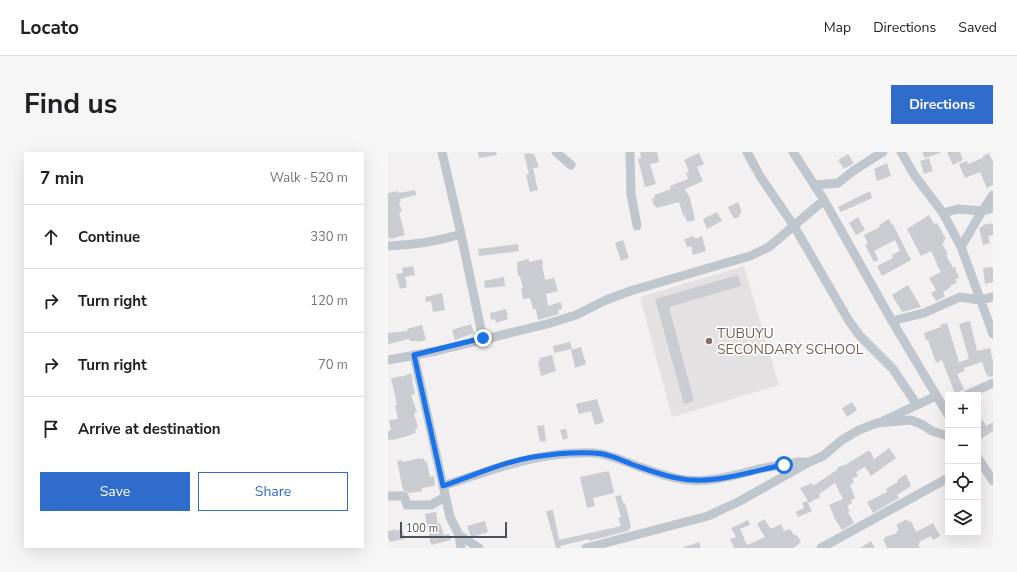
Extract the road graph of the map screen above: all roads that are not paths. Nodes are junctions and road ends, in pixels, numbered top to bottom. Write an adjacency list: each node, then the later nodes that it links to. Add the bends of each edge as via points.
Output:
1 (442, 152): 17 (street)
2 (556, 152): 8 (street)
3 (630, 152): 15 (street, via 631,194)
4 (747, 152): 16 (street)
5 (793, 152): 9 (street)
6 (883, 152): 9 (street, via 838,183)
7 (901, 152): 14 (street, via 915,176)
8 (571, 165)
9 (814, 185): 11 (street)
10 (993, 195): 13 (street)
11 (824, 200): 16 (street); 22 (street)
12 (993, 208): 13 (street)
13 (982, 211): 14 (street, via 958,209); 19 (street)
14 (943, 213): 19 (street)
15 (637, 226)
16 (794, 226): 24 (street, via 769,247 750,256 630,290 559,321); 31 (street, via 849,320 860,336 892,369)
17 (461, 234): 18 (street, via 418,245); 24 (street)
18 (388, 246)
19 (960, 247): 21 (street)
20 (993, 296): 21 (street)
21 (980, 300): 22 (street, via 960,297 924,313); 23 (street)
22 (892, 321): 29 (street)
23 (993, 334)
24 (483, 338): 25 (street)
25 (414, 355): 26 (street); 38 (street)
26 (388, 360)
27 (993, 384): 28 (street)
28 (973, 392)
29 (936, 396): 30 (street); 31 (street)
30 (945, 404)
31 (917, 405): 32 (street)
32 (881, 422): 33 (street, via 911,420); 34 (street, via 859,430 823,456)
33 (945, 435)
34 (809, 462): 38 (street, via 715,479 689,480 654,472 608,455 568,454 532,457); 44 (street, via 708,516)
35 (981, 464): 37 (street)
36 (945, 480): 45 (street)
37 (993, 481)
38 (443, 486): 40 (street)
39 (388, 496): 40 (street, via 404,496 407,505 431,506)
40 (445, 496): 41 (street, via 450,517)
41 (459, 535): 42 (street); 43 (street)
42 (461, 548)
43 (479, 548)
44 (586, 548)
45 (821, 548)

